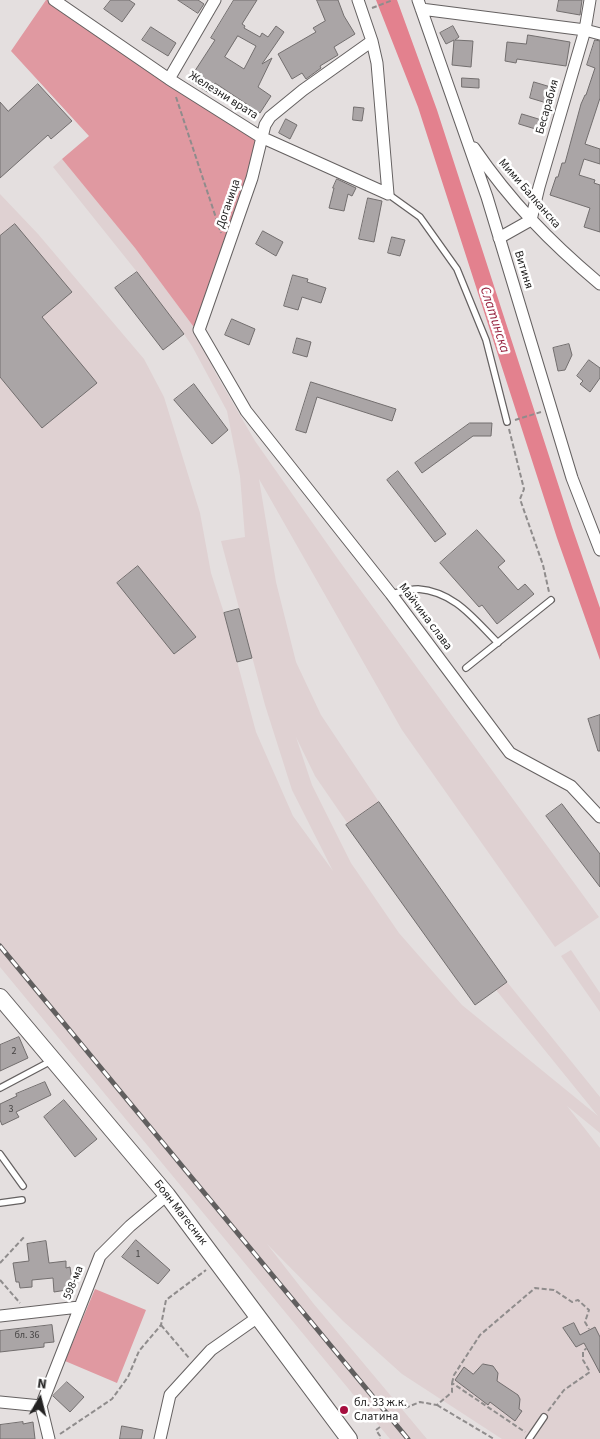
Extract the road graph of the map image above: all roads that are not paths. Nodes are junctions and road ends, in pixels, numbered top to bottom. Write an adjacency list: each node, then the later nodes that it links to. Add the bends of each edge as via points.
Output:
1 (54, 0): 9 (street, Железни врата)
2 (215, 0): 9 (street)
3 (358, 0): 8 (street)
4 (590, 0): 6 (street, Бесарабия)
5 (419, 4): 6 (street); 10 (street, Витиня)
6 (585, 30): 7 (street); 13 (street, Бесарабия)
7 (600, 34)
8 (372, 41): 11 (street, Доганица, via 270,117); 12 (street, via 380,84)
9 (169, 79): 11 (street, Железни врата)
10 (466, 136): 13 (street, Мими Балканска, via 486,166); 14 (street, Витиня)
11 (261, 137): 12 (street, Железни врата); 16 (street, Доганица, via 252,178 199,330)
12 (388, 194): 17 (lane, via 420,217 457,269 486,340)
13 (531, 220): 14 (street); 15 (street, Мими Балканска)
14 (499, 238): 18 (street, Витиня, via 572,478)
15 (600, 284)
16 (246, 411): 19 (street, Майчина слава)
17 (507, 422)
18 (600, 550)
19 (391, 594): 21 (lane, via 416,589 438,593 458,602); 23 (street, Майчина слава, via 510,753 572,786)
20 (551, 600): 21 (lane)
21 (498, 643): 22 (lane)
22 (466, 668)
23 (600, 817)
24 (0, 997): 25 (street, Боян Магесник)
25 (52, 1060): 26 (lane); 29 (street, Боян Магесник)
26 (0, 1088)
27 (0, 1154): 28 (lane)
28 (22, 1186)
29 (167, 1195): 32 (street, 598-ма, via 100,1256); 34 (street, Боян Магесник)
30 (22, 1200): 31 (lane)
31 (0, 1203)
32 (79, 1307): 33 (street); 36 (street, 598-ма)
33 (0, 1316)
34 (258, 1317): 40 (street, via 210,1350 170,1395); 41 (street, Боян Магесник)
35 (0, 1402): 36 (street)
36 (41, 1406): 38 (street)
37 (544, 1417): 39 (lane)
38 (54, 1436)
39 (530, 1437)
40 (160, 1439)
41 (349, 1439)

